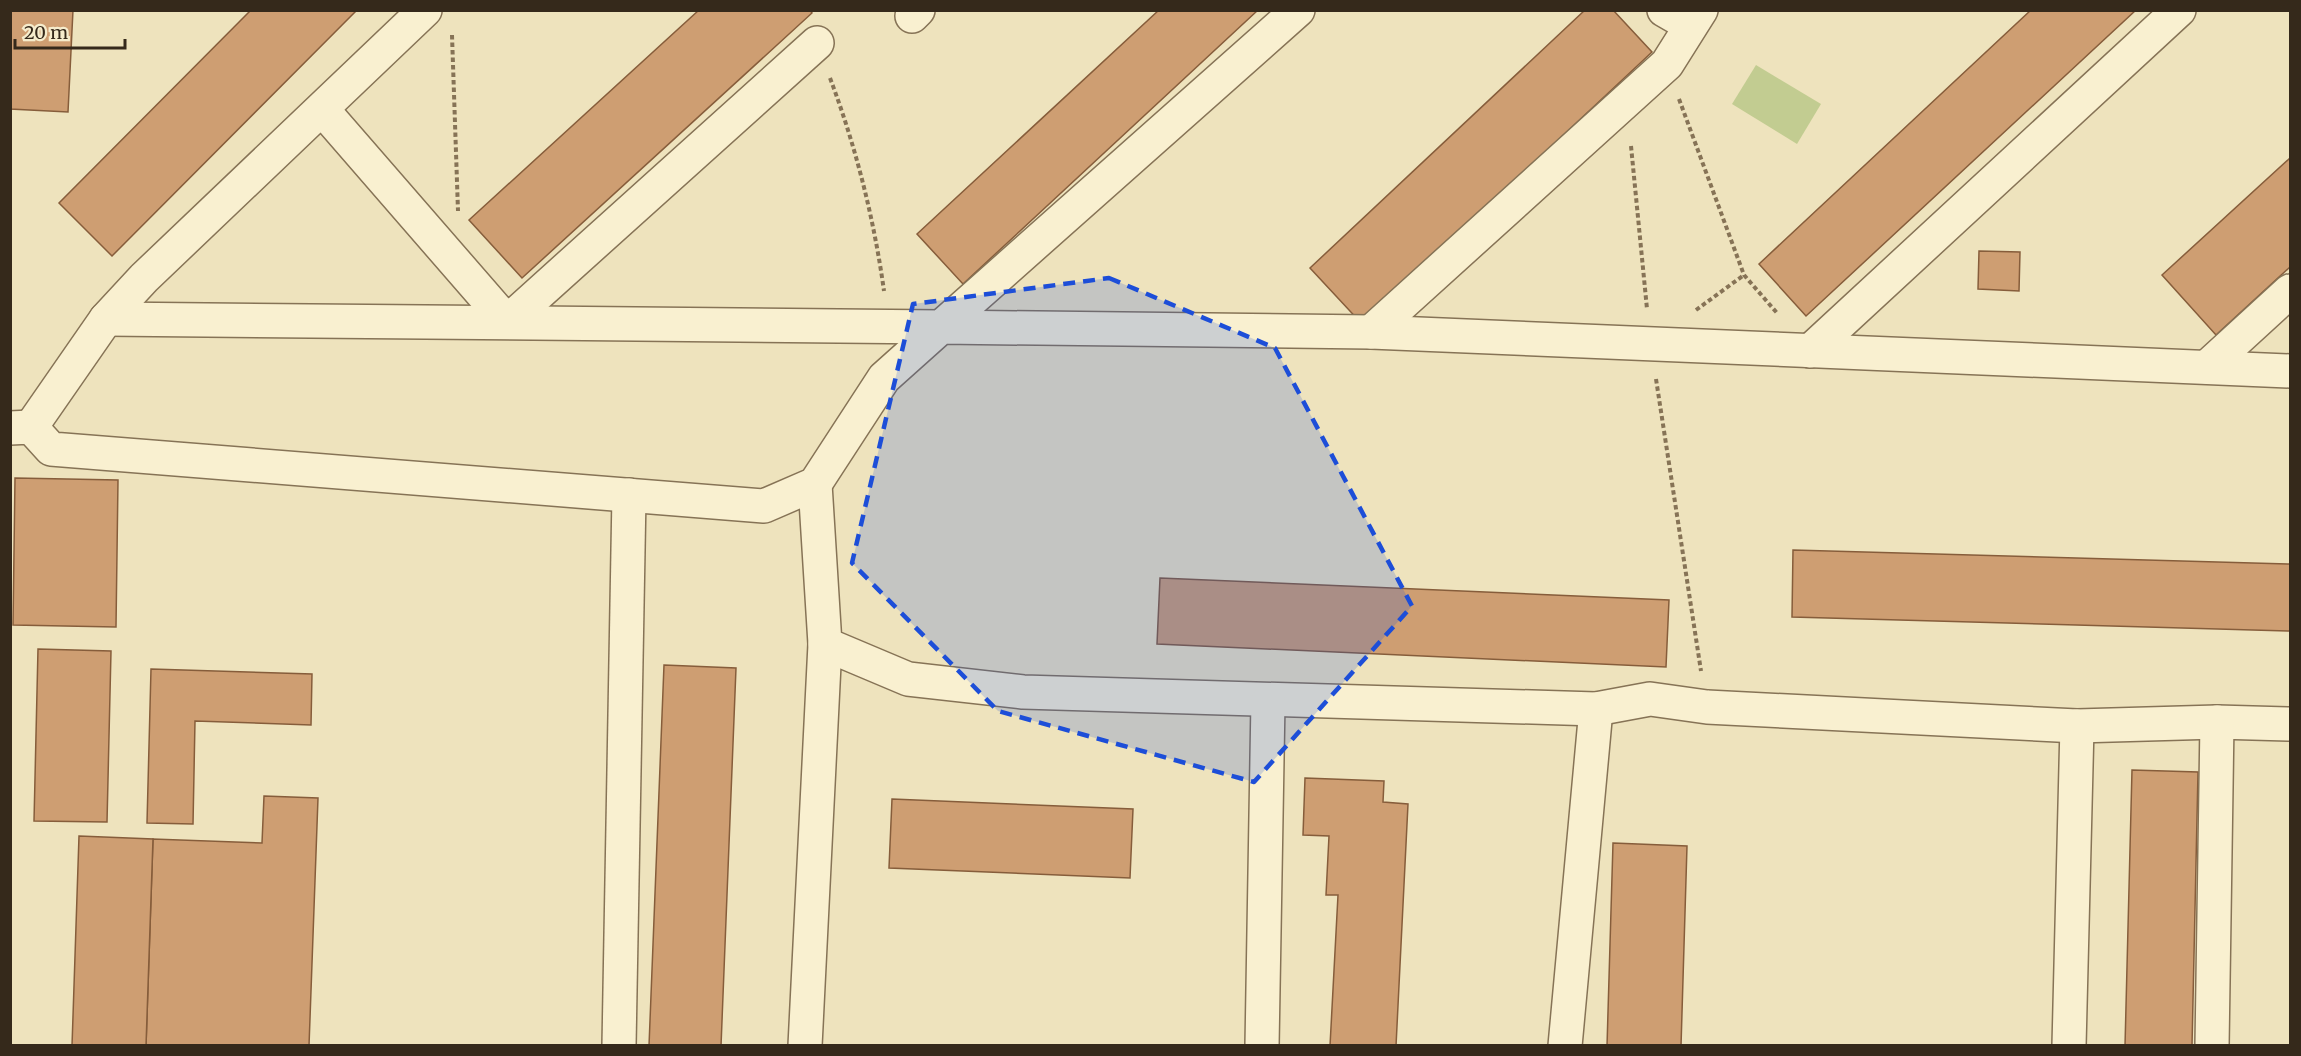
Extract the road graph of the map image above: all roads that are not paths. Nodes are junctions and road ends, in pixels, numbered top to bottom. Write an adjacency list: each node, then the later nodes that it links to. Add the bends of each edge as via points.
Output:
1 (425, 10): 6 (lane)
2 (1298, 10): 10 (lane)
3 (2179, 10): 12 (lane)
4 (1685, 16): 11 (lane, via 1666,64)
5 (817, 43): 9 (lane)
6 (322, 109): 8 (lane); 9 (lane)
7 (2290, 291): 13 (lane)
8 (106, 319): 9 (lane); 15 (lane)
9 (507, 322): 10 (lane)
10 (941, 327): 11 (lane); 16 (lane, via 884,378)
11 (1371, 332): 12 (lane)
12 (1810, 351): 13 (lane)
13 (2207, 366): 14 (lane)
14 (2290, 371)
15 (21, 427): 17 (lane, via 51,449)
16 (815, 484): 17 (lane, via 764,506); 18 (lane)
17 (629, 495): 24 (lane)
18 (825, 644): 19 (lane, via 908,679 1023,692); 25 (lane)
19 (1268, 701): 20 (lane); 26 (lane)
20 (1596, 709): 23 (lane, via 1650,699 1707,707); 27 (lane)
21 (2217, 722): 22 (lane); 23 (lane); 29 (lane)
22 (2290, 724)
23 (2077, 726): 28 (lane)
24 (619, 1046)
25 (805, 1046)
26 (1262, 1046)
27 (1565, 1046)
28 (2069, 1046)
29 (2212, 1046)

